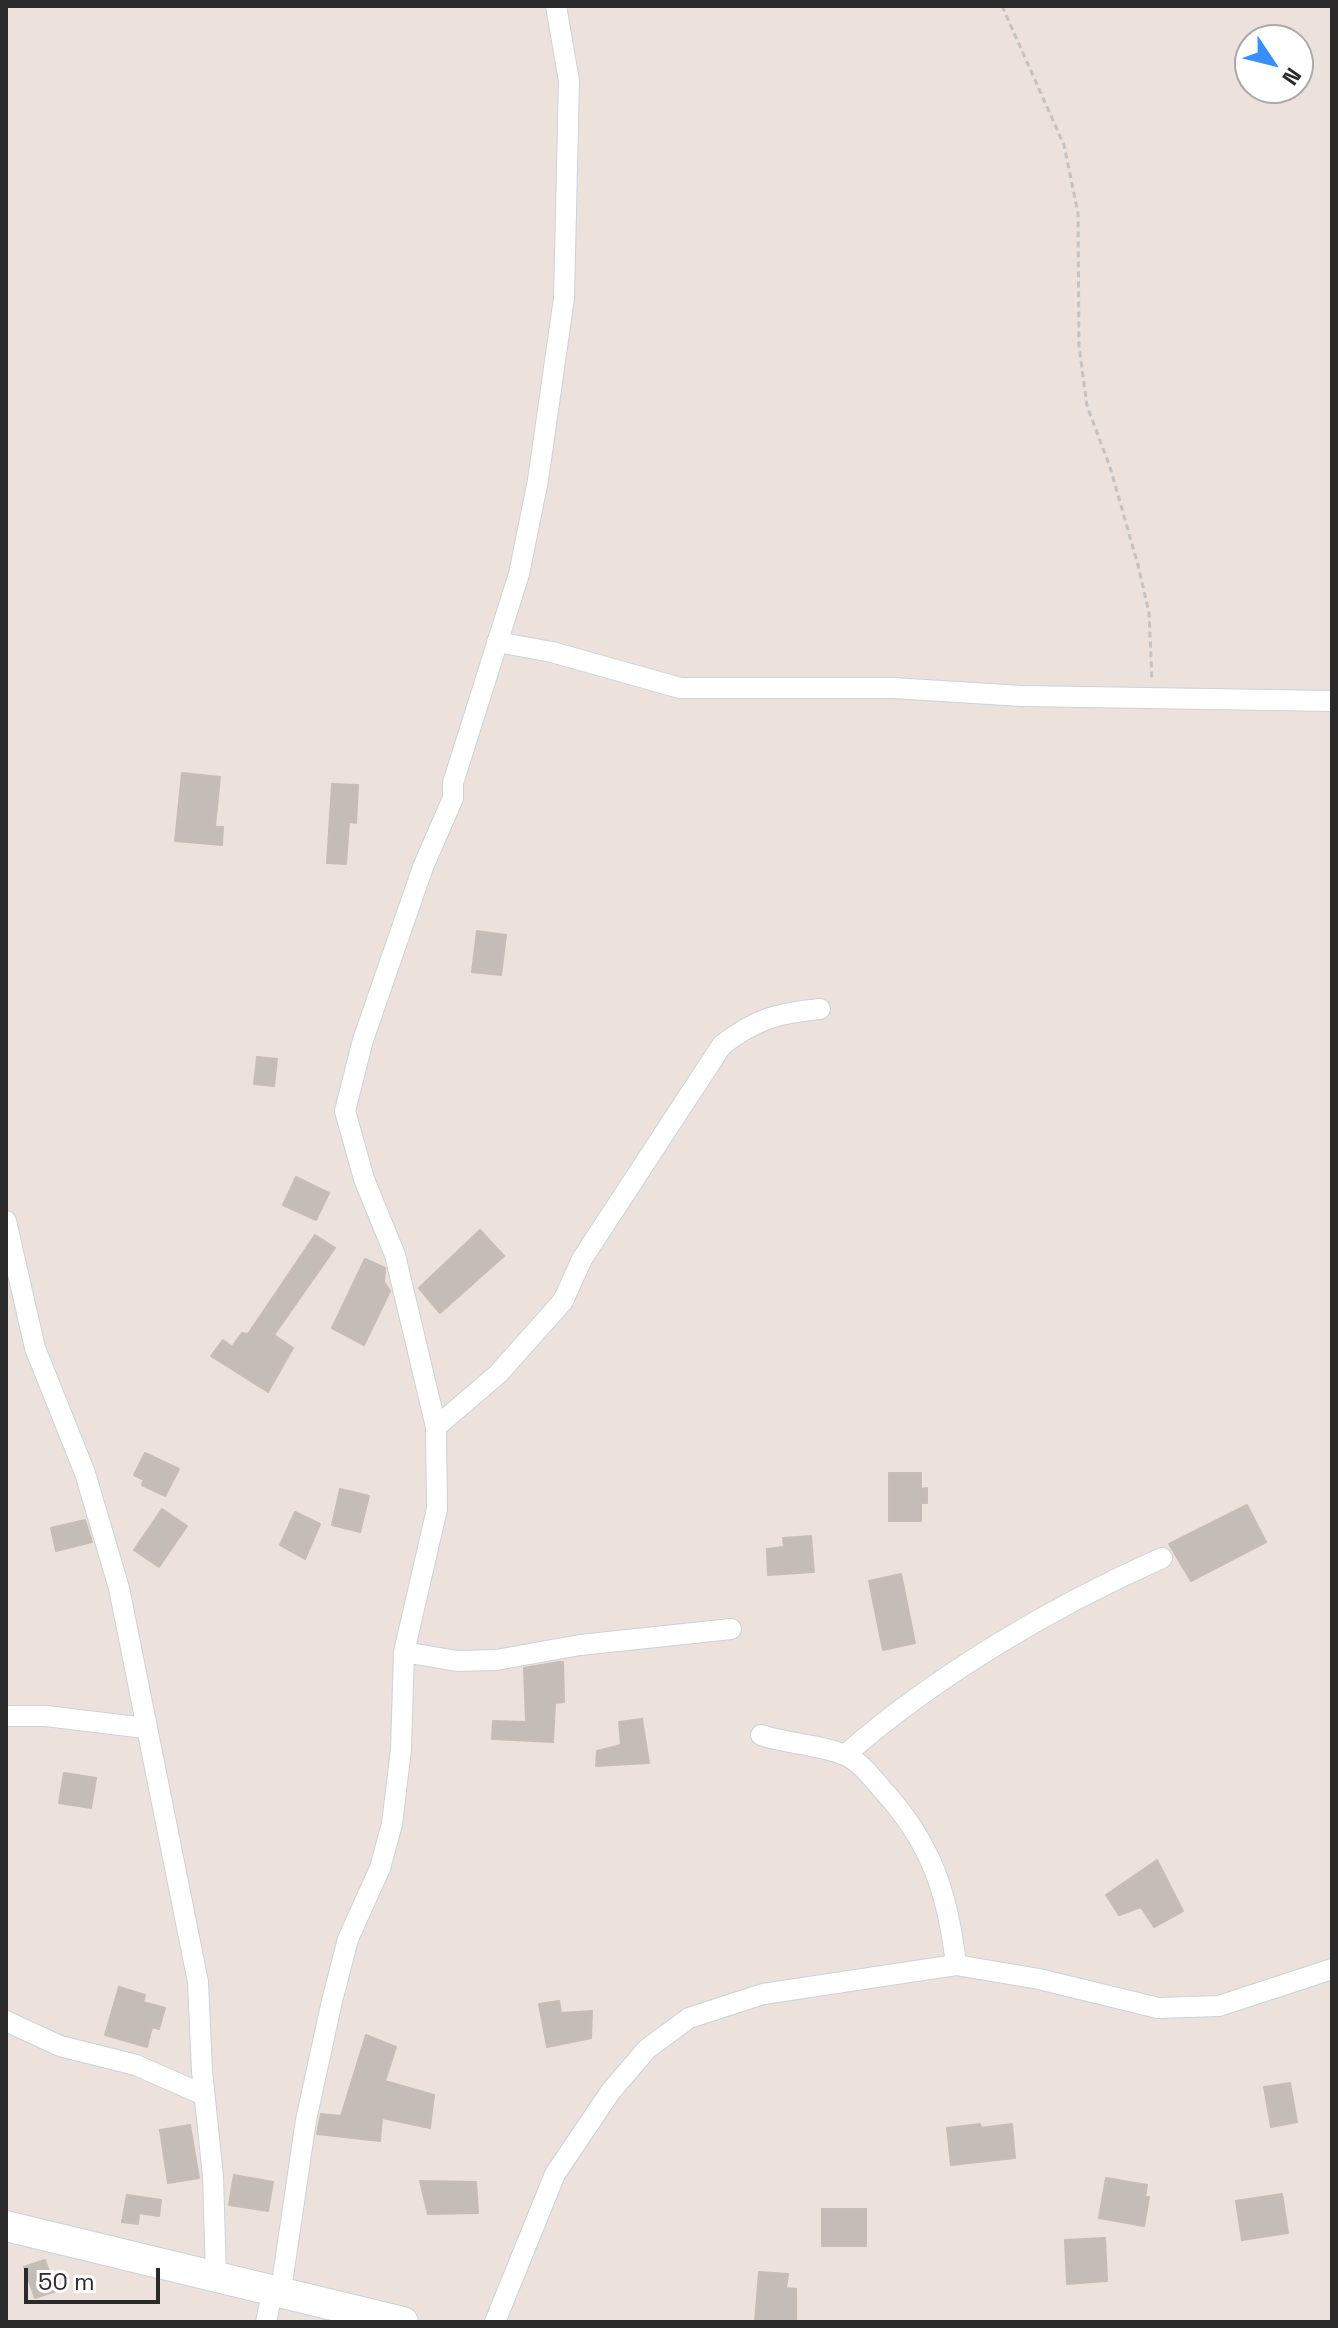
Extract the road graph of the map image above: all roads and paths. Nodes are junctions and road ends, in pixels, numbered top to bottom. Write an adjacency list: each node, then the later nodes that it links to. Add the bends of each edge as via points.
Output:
1 (556, 6): 3 (street, via 569,81 564,298 538,480 519,574)
2 (1002, 6): 4 (path, via 1064,145 1078,213 1079,346 1087,406 1110,467 1149,613)
3 (497, 642): 4 (street, via 680,688 893,688); 9 (street, via 453,783 453,798 423,867 363,1040 345,1111 364,1179 395,1255)
4 (1151, 697): 5 (street)
5 (1332, 701)
6 (820, 1009): 9 (street, via 776,1013 722,1045 582,1259 563,1301 498,1374)
7 (6, 1221): 8 (street)
8 (12, 1272): 14 (street, via 35,1348 85,1473 119,1588)
9 (436, 1427): 12 (street, via 437,1509)
10 (1162, 1558): 16 (street, via 1083,1593 889,1716)
11 (731, 1629): 12 (street, via 496,1660 457,1661)
12 (404, 1652): 23 (street, via 392,1824 380,1868 348,1939 332,2001)
13 (6, 1716): 14 (street)
14 (145, 1728): 20 (street, via 198,1982)
15 (761, 1735): 16 (street)
16 (845, 1755): 17 (street, via 900,1808 931,1857 950,1913)
17 (956, 1965): 18 (street, via 1158,2008 1219,2006); 26 (street, via 763,1994 689,2018 647,2049 611,2091 555,2174)
18 (1332, 1969)
19 (6, 2021): 20 (street, via 60,2046 136,2065)
20 (204, 2095): 22 (street)
21 (6, 2226): 22 (main road)
22 (216, 2275): 23 (main road)
23 (277, 2289): 24 (street); 25 (main road)
24 (266, 2322)
25 (403, 2322)
26 (495, 2322)

